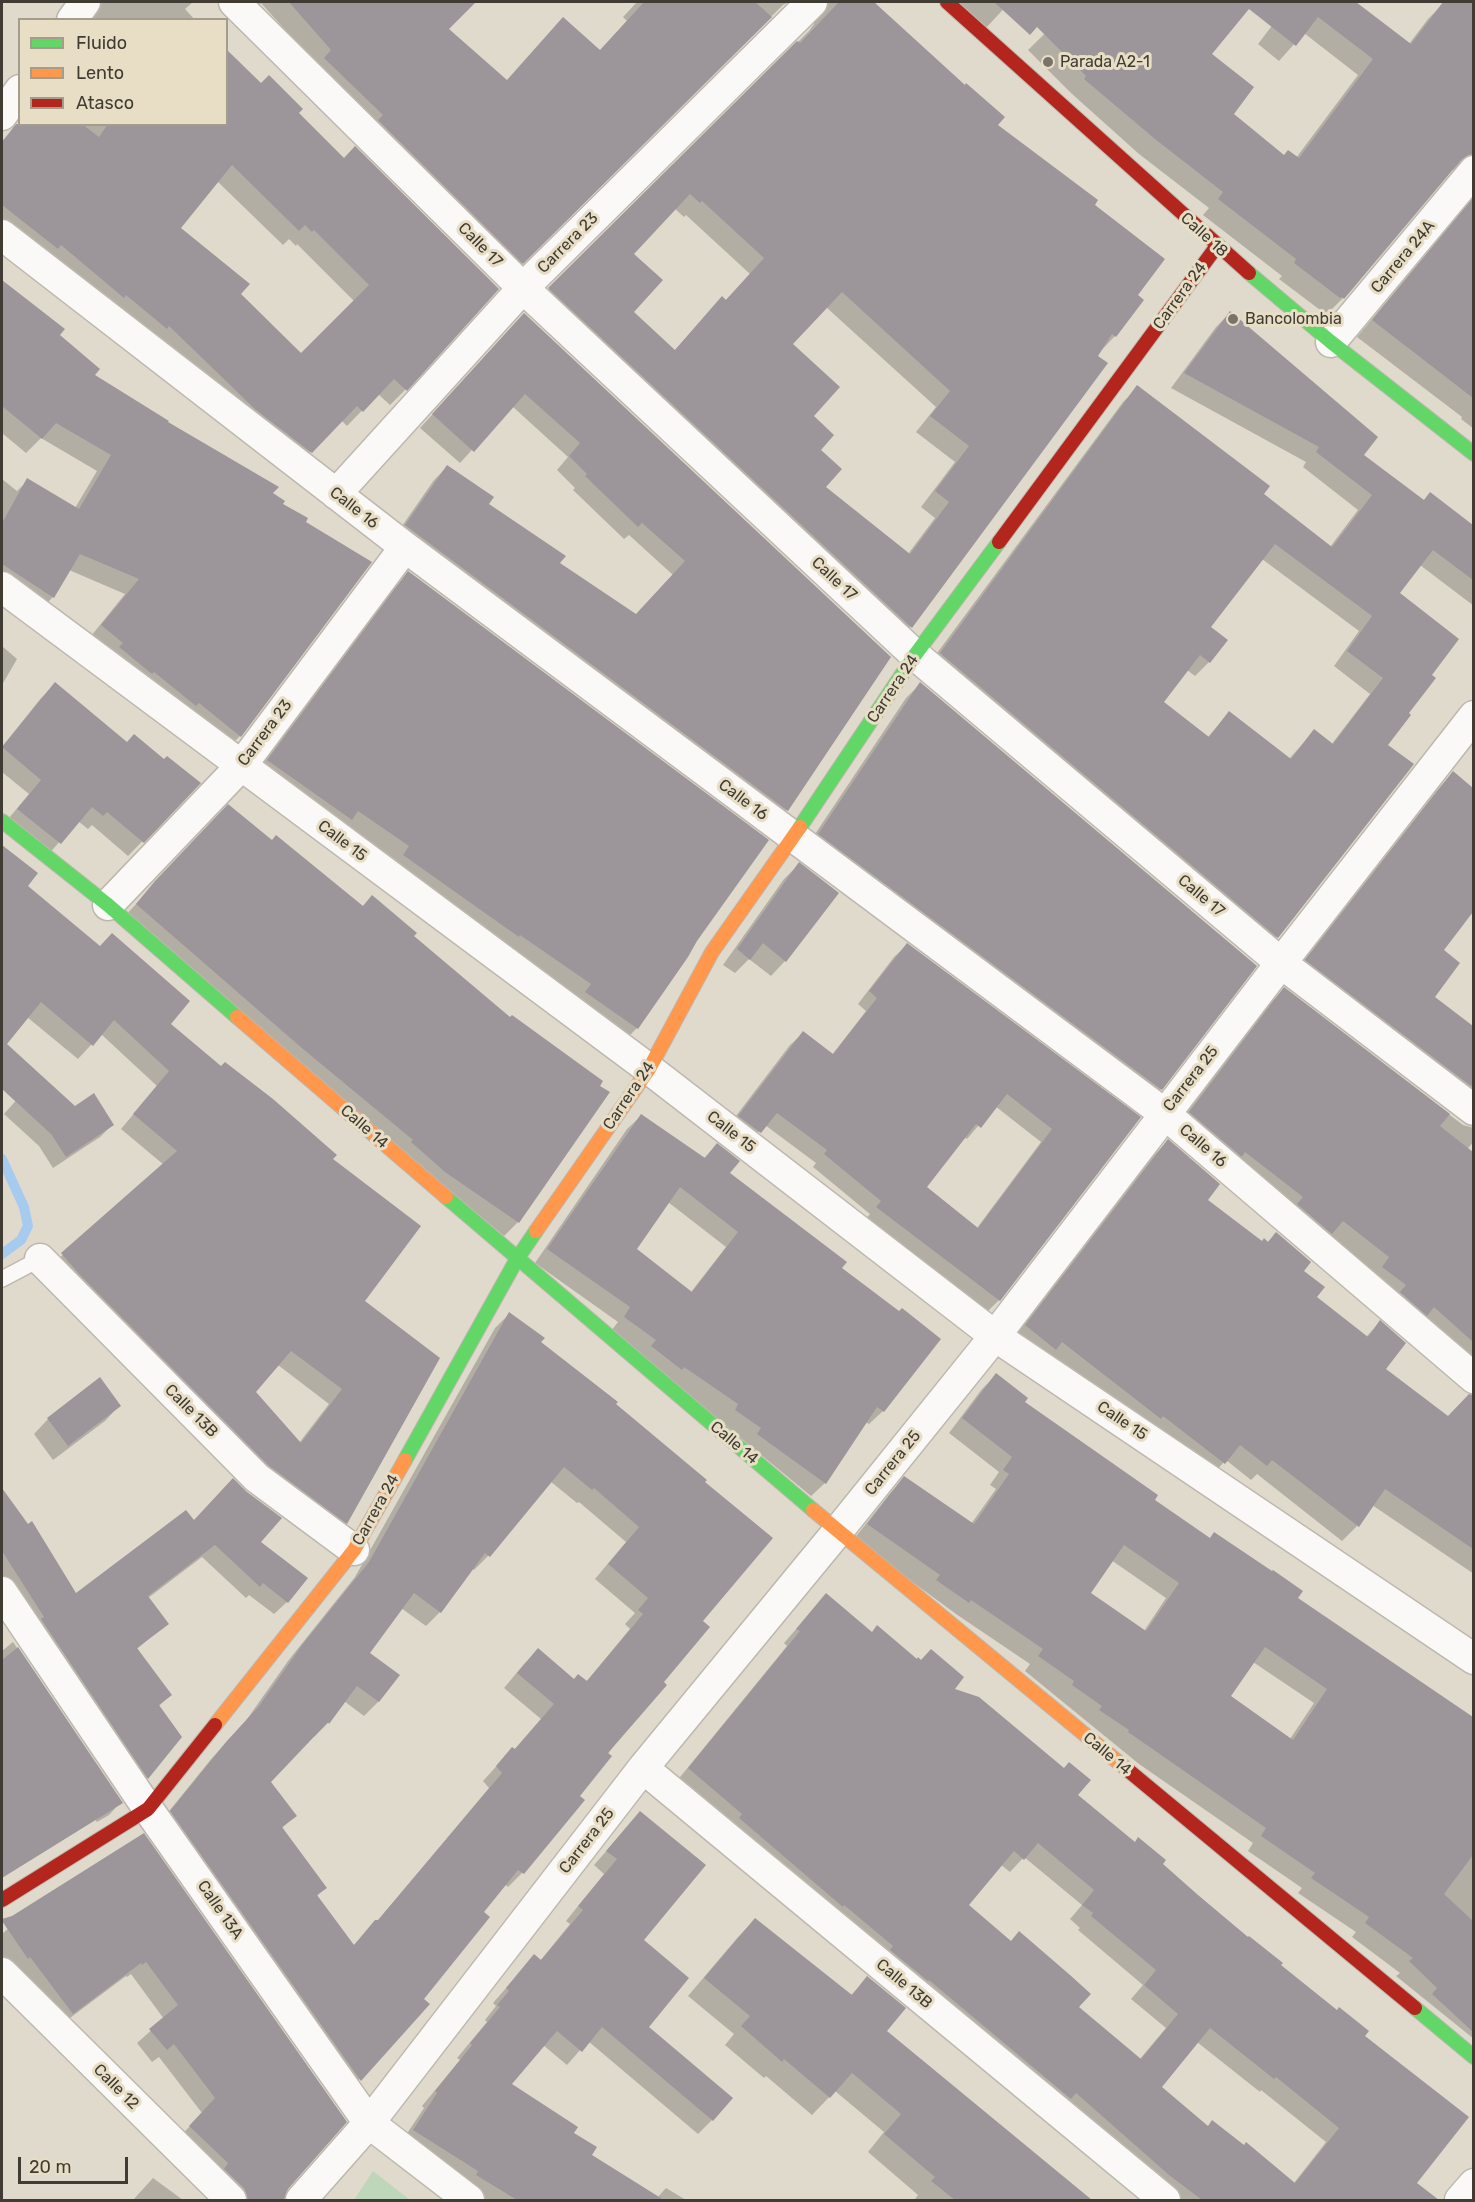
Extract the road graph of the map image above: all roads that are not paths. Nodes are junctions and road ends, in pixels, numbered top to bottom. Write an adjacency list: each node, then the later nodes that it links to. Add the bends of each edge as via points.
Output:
1 (85, 2): 5 (street)
2 (234, 2): 11 (street, Calle 17)
3 (812, 2): 11 (street, Carrera 23)
4 (947, 2): 10 (street, Calle 18)
5 (73, 18)
6 (18, 93): 7 (street)
7 (2, 115)
8 (1473, 171): 12 (street, Carrera 24A)
9 (2, 235): 14 (street, Calle 16)
10 (1217, 246): 12 (street, Calle 18); 17 (street, Carrera 24)
11 (523, 288): 14 (street, Carrera 23); 17 (street, Calle 17)
12 (1331, 342): 13 (street, Calle 18)
13 (1473, 454)
14 (336, 494): 15 (street, Calle 16)
15 (405, 547): 19 (street, Carrera 23); 21 (street, Calle 16)
16 (2, 587): 19 (street, Calle 15)
17 (915, 655): 21 (street, Carrera 24); 23 (street, Calle 17)
18 (1472, 721): 23 (street, Carrera 25)
19 (241, 766): 22 (street, Carrera 23); 24 (street, Calle 15)
20 (2, 821): 22 (street, Calle 14)
21 (793, 838): 24 (street, Carrera 24, via 712,952); 26 (street, Calle 16)
22 (108, 905): 28 (street, Calle 14)
23 (1281, 963): 25 (street, Calle 17); 26 (street, Carrera 25)
24 (649, 1069): 28 (street, Carrera 24); 30 (street, Calle 15)
25 (1473, 1110)
26 (1165, 1114): 30 (street, Carrera 25); 31 (street, Calle 16)
27 (40, 1259): 29 (lane); 33 (street, Calle 13B, via 257,1478)
28 (517, 1259): 32 (street, Calle 14); 33 (street, Carrera 24)
29 (2, 1279)
30 (995, 1335): 32 (street, Carrera 25); 35 (street, Calle 15)
31 (1473, 1378)
32 (838, 1531): 36 (street, Carrera 25); 40 (street, Calle 14)
33 (354, 1550): 37 (street, Carrera 24)
34 (2, 1592): 37 (street, Calle 13A)
35 (1473, 1659)
36 (643, 1768): 41 (street, Carrera 25); 46 (street, Calle 13B)
37 (148, 1809): 38 (street, Carrera 24); 41 (street, Calle 13A)
38 (2, 1900)
39 (2, 1973): 43 (street, Calle 12)
40 (1473, 2056)
41 (369, 2122): 44 (street, Carrera 25); 45 (street, Calle 13A)
42 (1473, 2184): 47 (street)
43 (231, 2200)
44 (301, 2200)
45 (469, 2200)
46 (1165, 2200)
47 (1460, 2200)

